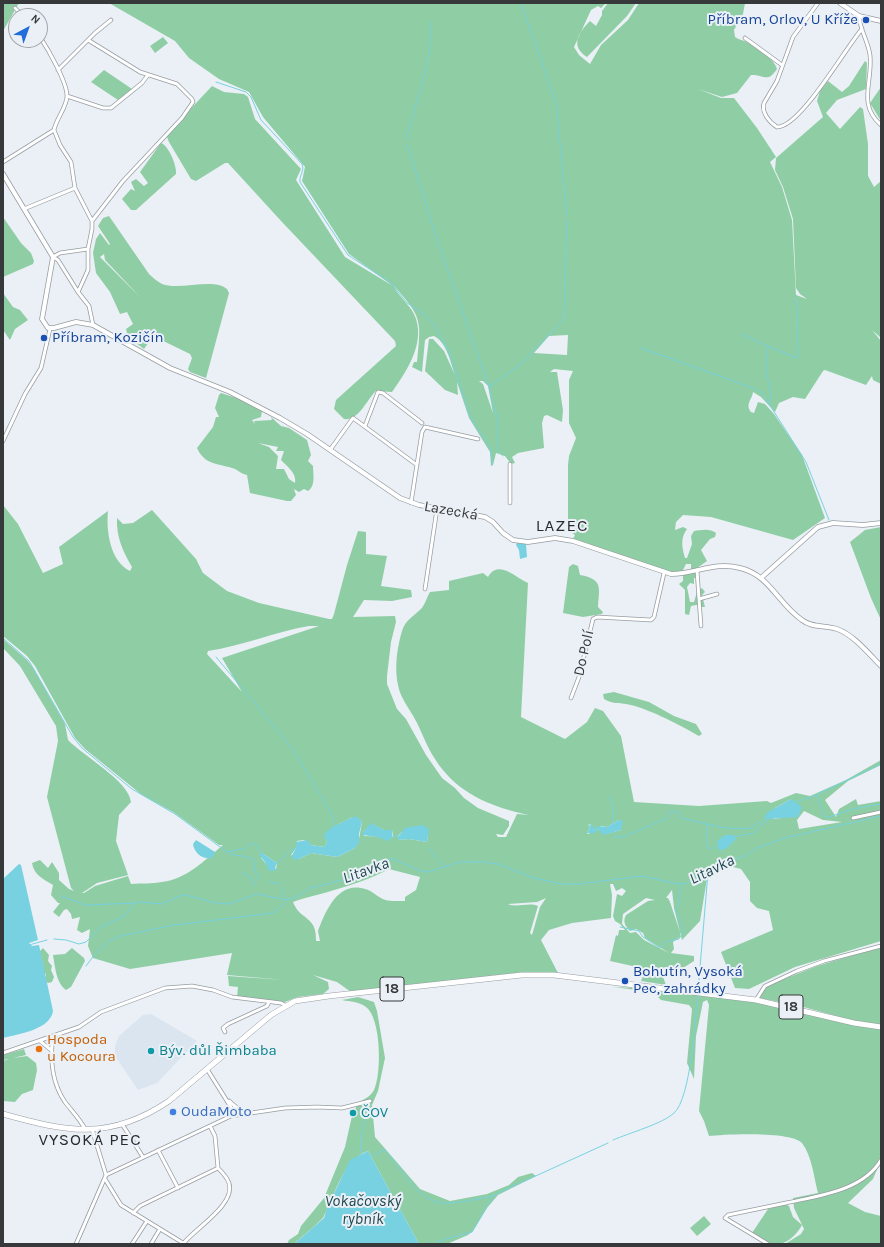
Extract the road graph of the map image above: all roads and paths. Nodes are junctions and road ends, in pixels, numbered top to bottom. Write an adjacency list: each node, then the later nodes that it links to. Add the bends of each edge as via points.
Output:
1 (818, 3): 10 (street, via 793,37)
2 (840, 3): 3 (street)
3 (859, 16): 5 (street); 6 (street)
4 (111, 20): 8 (street)
5 (881, 22)
6 (862, 29): 10 (street, via 833,72 799,113 784,126 777,127 763,107 777,81); 14 (street, via 870,56 868,105 872,115)
7 (745, 38): 10 (street)
8 (88, 40): 11 (street); 12 (street)
9 (46, 48): 11 (street)
10 (782, 65)
11 (58, 70): 13 (street)
12 (148, 75): 13 (street, via 111,108 103,108); 20 (street, via 177,84 192,99 192,105 123,181)
13 (67, 96): 15 (street)
14 (881, 125)
15 (54, 130): 16 (street); 18 (street, via 70,162)
16 (3, 162)
17 (3, 174): 19 (street)
18 (75, 188): 19 (street); 20 (street)
19 (24, 209): 22 (street)
20 (92, 221): 21 (street)
21 (88, 249): 22 (street, via 60,253); 23 (street, via 88,270)
22 (53, 257): 23 (street, via 58,260); 25 (street, via 42,319)
23 (78, 292): 24 (street, via 89,306)
24 (93, 325): 25 (street, via 76,322); 30 (street, Lazecká, via 170,368 212,384 253,404)
25 (50, 329): 29 (street, via 41,368 20,403)
26 (422, 423): 27 (street, via 383,393 378,392)
27 (365, 426): 30 (street, via 353,418); 32 (street)
28 (478, 439): 32 (street, via 425,427)
29 (3, 441)
30 (330, 450): 33 (street, Lazecká, via 394,495)
31 (510, 464): 34 (street)
32 (417, 466): 33 (street)
33 (411, 503): 35 (street, Lazecká)
34 (510, 503)
35 (437, 509): 38 (street, Lazecká, via 485,517 508,537 518,541 555,538 573,541); 40 (street)
36 (881, 523): 39 (street, via 823,525 811,532)
37 (697, 570): 38 (street, Lazecká, via 678,574); 39 (street, Lazecká, via 715,565 730,566); 42 (street)
38 (664, 572): 45 (street, Do Polí, via 654,617 651,620 597,617 592,619 579,677)
39 (762, 577): 44 (street, via 802,621 844,632)
40 (425, 588)
41 (717, 594): 42 (street)
42 (699, 599): 43 (street)
43 (701, 626)
44 (881, 666)
45 (571, 698)
46 (881, 812): 47 (street)
47 (853, 818)
48 (881, 946): 49 (street, via 797,971 765,986)
49 (756, 1000): 51 (main road, 18, via 554,975 536,975 322,996); 52 (main road, 18)
50 (269, 1002): 51 (street); 53 (street, via 266,1006 228,1024 223,1028); 54 (street, via 232,997 192,986 166,988 114,1006 79,1028)
51 (285, 1005): 58 (main road, 18)
52 (881, 1027)
53 (226, 1032)
54 (53, 1036): 55 (street); 56 (street)
55 (40, 1041): 56 (street); 57 (street)
56 (51, 1050): 67 (street, via 54,1077 60,1095)
57 (3, 1053)
58 (208, 1069): 59 (street); 64 (main road, 18, via 162,1106)
59 (227, 1100): 62 (street); 63 (street, via 233,1111)
60 (370, 1101): 62 (street, via 342,1108 317,1106)
61 (3, 1114): 67 (main road, 18, via 54,1128)
62 (244, 1114): 63 (street)
63 (231, 1116): 65 (street)
64 (122, 1124): 66 (main road, 18); 69 (street)
65 (210, 1126): 68 (street); 71 (street, via 215,1136)
66 (92, 1129): 67 (main road, 18); 72 (street)
67 (85, 1130)
68 (158, 1150): 69 (street); 73 (street)
69 (143, 1157): 72 (street)
70 (881, 1160): 81 (street, via 871,1173 835,1192 728,1215 724,1218)
71 (218, 1168): 73 (street); 77 (street, via 229,1183 230,1191 226,1201)
72 (106, 1177): 74 (street, via 119,1202); 78 (street)
73 (178, 1188): 74 (street, via 137,1208)
74 (133, 1213): 75 (street)
75 (147, 1221): 76 (street); 79 (street)
76 (160, 1229): 77 (street); 80 (street)
77 (183, 1243)
78 (76, 1244)
79 (132, 1244)
80 (151, 1244)
81 (768, 1244)

